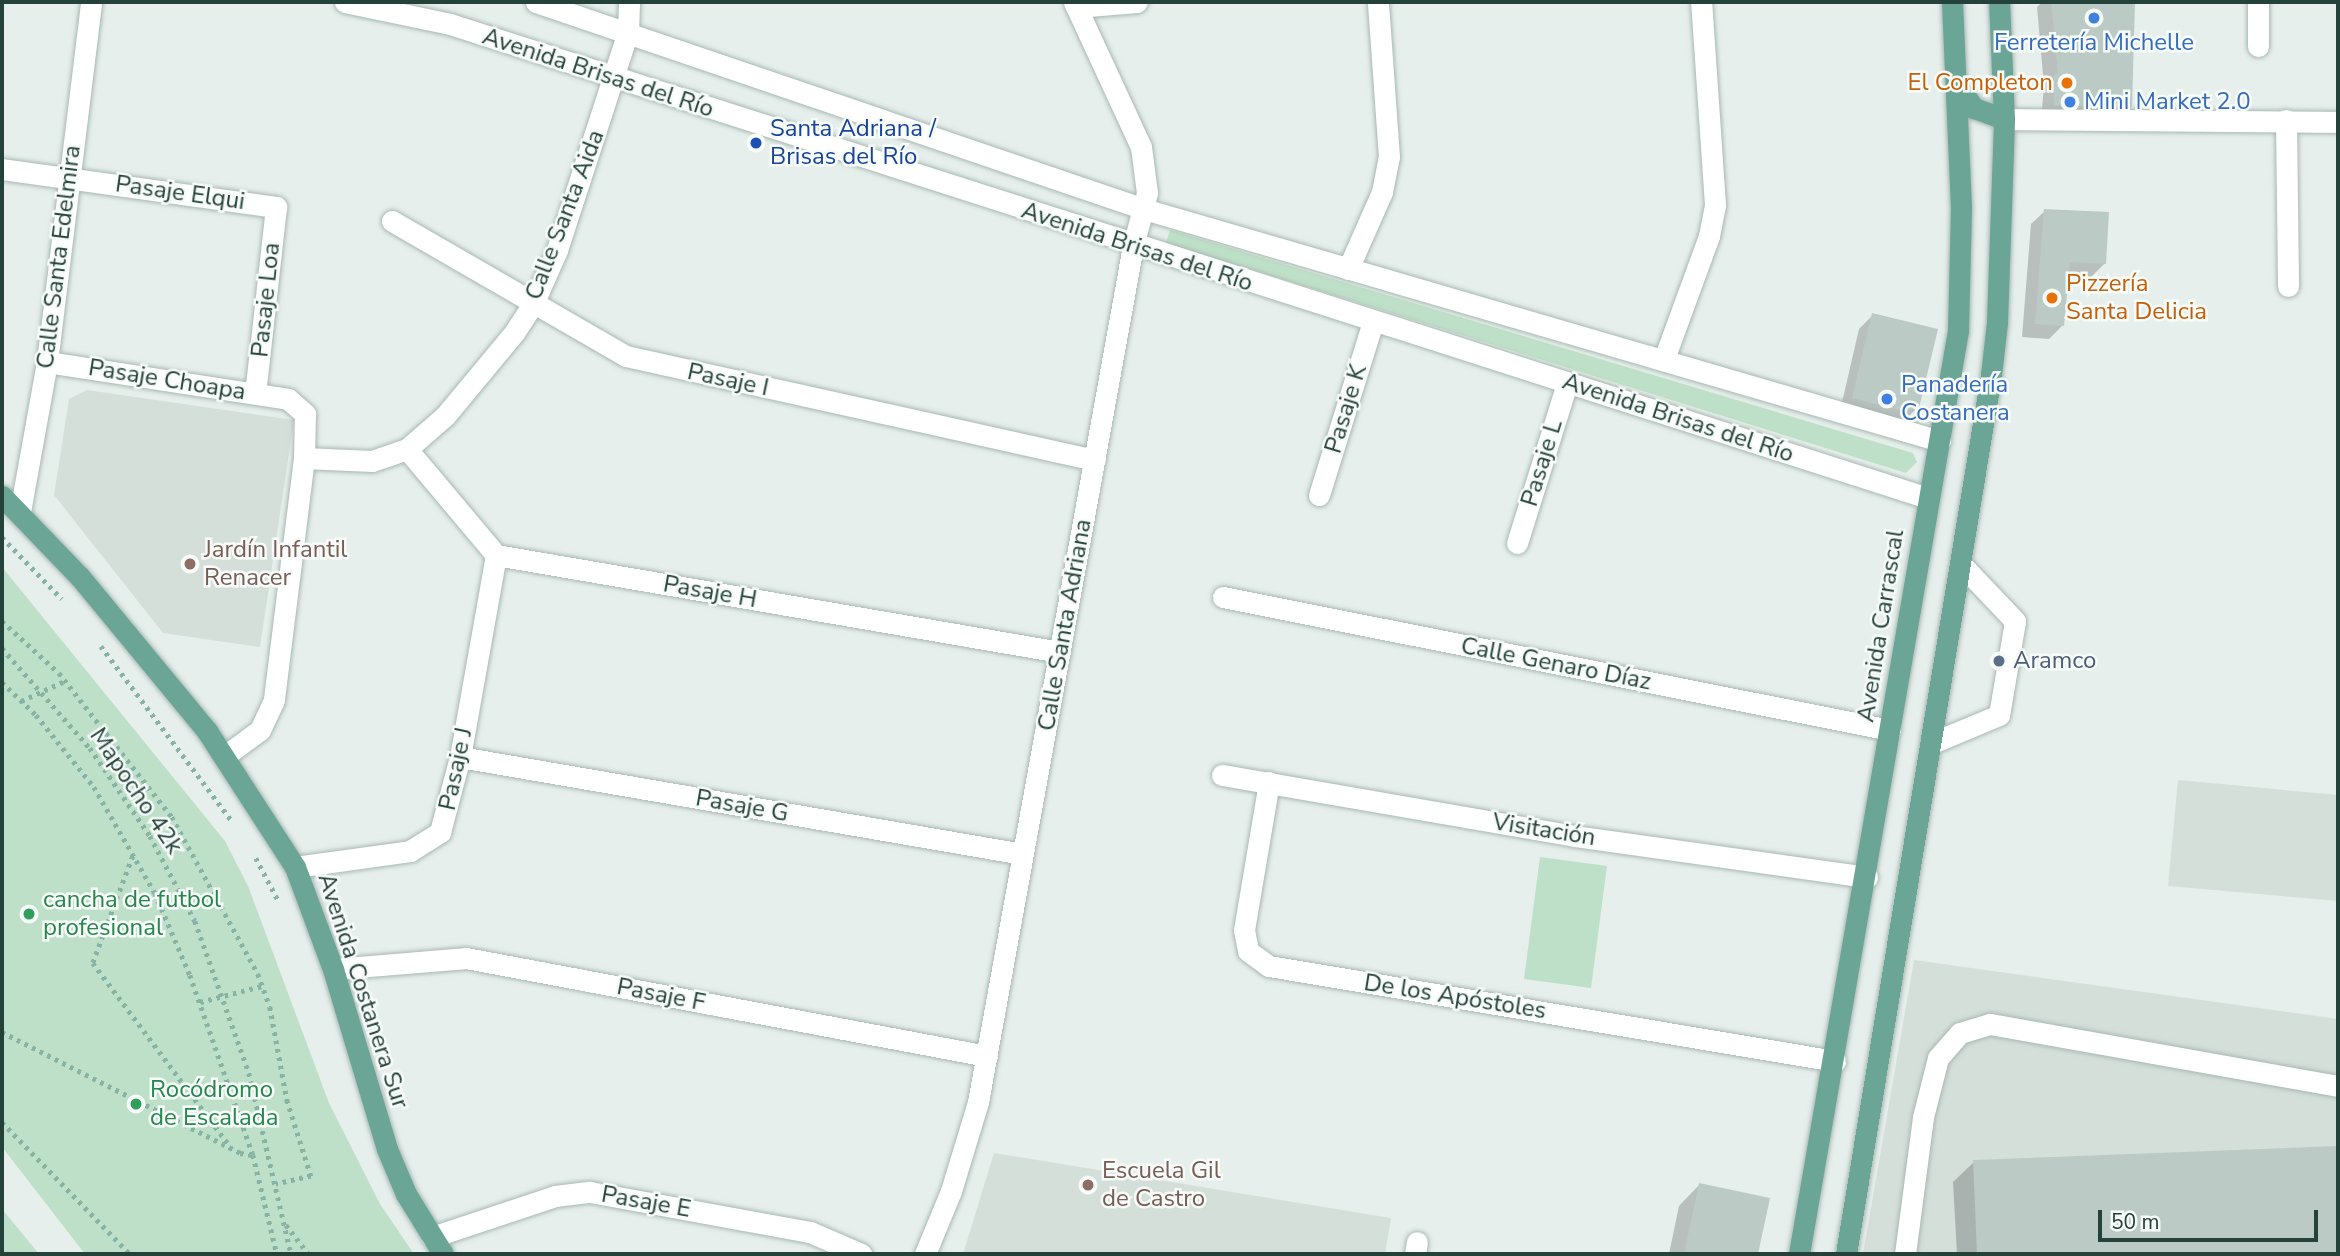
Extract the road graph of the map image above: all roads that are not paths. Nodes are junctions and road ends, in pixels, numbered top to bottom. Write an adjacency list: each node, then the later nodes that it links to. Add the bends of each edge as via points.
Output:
1 (90, 2): 20 (street, Calle Santa Edelmira)
2 (345, 2): 14 (street, Avenida Brisas del Río, via 450,24)
3 (536, 2): 12 (street, Avenida Brisas del Río)
4 (629, 2): 12 (street, Calle Santa Aida)
5 (1137, 2): 11 (street)
6 (1378, 2): 25 (street, via 1389,157 1382,192)
7 (1700, 2): 29 (street, via 1715,205 1709,236)
8 (1952, 2): 15 (main road, Avenida Carrascal)
9 (1998, 2): 16 (main road)
10 (2258, 2): 13 (street)
11 (1075, 4): 22 (street, Calle Santa Adriana, via 1146,162)
12 (628, 32): 14 (street, Calle Santa Aida); 22 (street, Avenida Brisas del Río)
13 (2258, 46)
14 (615, 79): 24 (street, Avenida Brisas del Río); 27 (street, Calle Santa Aida)
15 (1957, 84): 16 (main road, via 1974,107); 33 (main road, Avenida Carrascal, via 1959,318)
16 (2004, 119): 17 (street); 43 (main road, via 1997,322)
17 (2286, 120): 18 (street); 26 (street)
18 (2338, 122)
19 (2, 169): 20 (street, Pasaje Elqui)
20 (71, 178): 21 (street, Pasaje Elqui); 30 (street, Calle Santa Edelmira)
21 (276, 207): 32 (street, Pasaje Loa)
22 (1144, 209): 24 (street, Calle Santa Adriana); 25 (street, Avenida Brisas del Río)
23 (392, 221): 27 (street, Pasaje I)
24 (1133, 246): 28 (street, Avenida Brisas del Río); 36 (street, Calle Santa Adriana)
25 (1348, 269): 29 (street, Avenida Brisas del Río)
26 (2288, 286)
27 (534, 302): 34 (street, Calle Santa Aida, via 445,416); 36 (street, Pasaje I, via 612,349 643,362)
28 (1373, 323): 31 (street, Avenida Brisas del Río); 37 (street, Pasaje K)
29 (1664, 359): 33 (street, Avenida Brisas del Río)
30 (47, 362): 32 (street, Pasaje Choapa); 40 (street, Calle Santa Edelmira)
31 (1567, 383): 39 (street, Avenida Brisas del Río); 41 (street, Pasaje L)
32 (255, 393): 35 (street, Pasaje Choapa, via 288,399 306,414)
33 (1940, 441): 39 (main road, Avenida Carrascal)
34 (407, 449): 35 (street, Calle Santa Aida, via 372,461); 42 (street)
35 (304, 458): 48 (street, via 274,700 260,730)
36 (1095, 460): 45 (street, Calle Santa Adriana)
37 (1319, 495)
38 (2, 496): 40 (main road, Avenida Costanera Sur)
39 (1928, 498): 46 (main road, Avenida Carrascal)
40 (20, 512): 48 (main road, Avenida Costanera Sur)
41 (1517, 543)
42 (496, 555): 45 (street, Pasaje H); 49 (street, Pasaje J)
43 (1961, 564): 47 (main road); 47 (street, via 2015,621 1999,715)
44 (1223, 597): 46 (street, Calle Genaro Díaz)
45 (1060, 652): 52 (street, Calle Santa Adriana)
46 (1890, 730): 54 (main road, Avenida Carrascal)
47 (1932, 743): 63 (main road)
48 (226, 755): 53 (main road, Avenida Costanera Sur)
49 (460, 757): 52 (street, Pasaje G); 53 (street, Pasaje J, via 445,821 432,841 410,852)
50 (1222, 775): 51 (street, Visitación)
51 (1269, 782): 54 (street, Visitación, via 1575,836); 57 (street, De los Apóstoles, via 1244,930 1248,951 1269,966)
52 (1024, 854): 56 (street, Calle Santa Adriana)
53 (295, 867): 55 (main road, Avenida Costanera Sur)
54 (1867, 877): 57 (main road, Avenida Carrascal)
55 (333, 969): 56 (street, Pasaje F, via 466,958); 59 (main road, Avenida Costanera Sur, via 387,1149)
56 (987, 1056): 61 (street, Calle Santa Adriana, via 965,1147)
57 (1835, 1061): 62 (main road, Avenida Carrascal)
58 (2338, 1086): 64 (street, via 1990,1024 1960,1033 1938,1058 1923,1117)
59 (437, 1246): 60 (street, Pasaje E, via 555,1196 590,1192 810,1232)
60 (861, 1254)
61 (925, 1254)
62 (1799, 1254)
63 (1846, 1254)
64 (1905, 1254)

